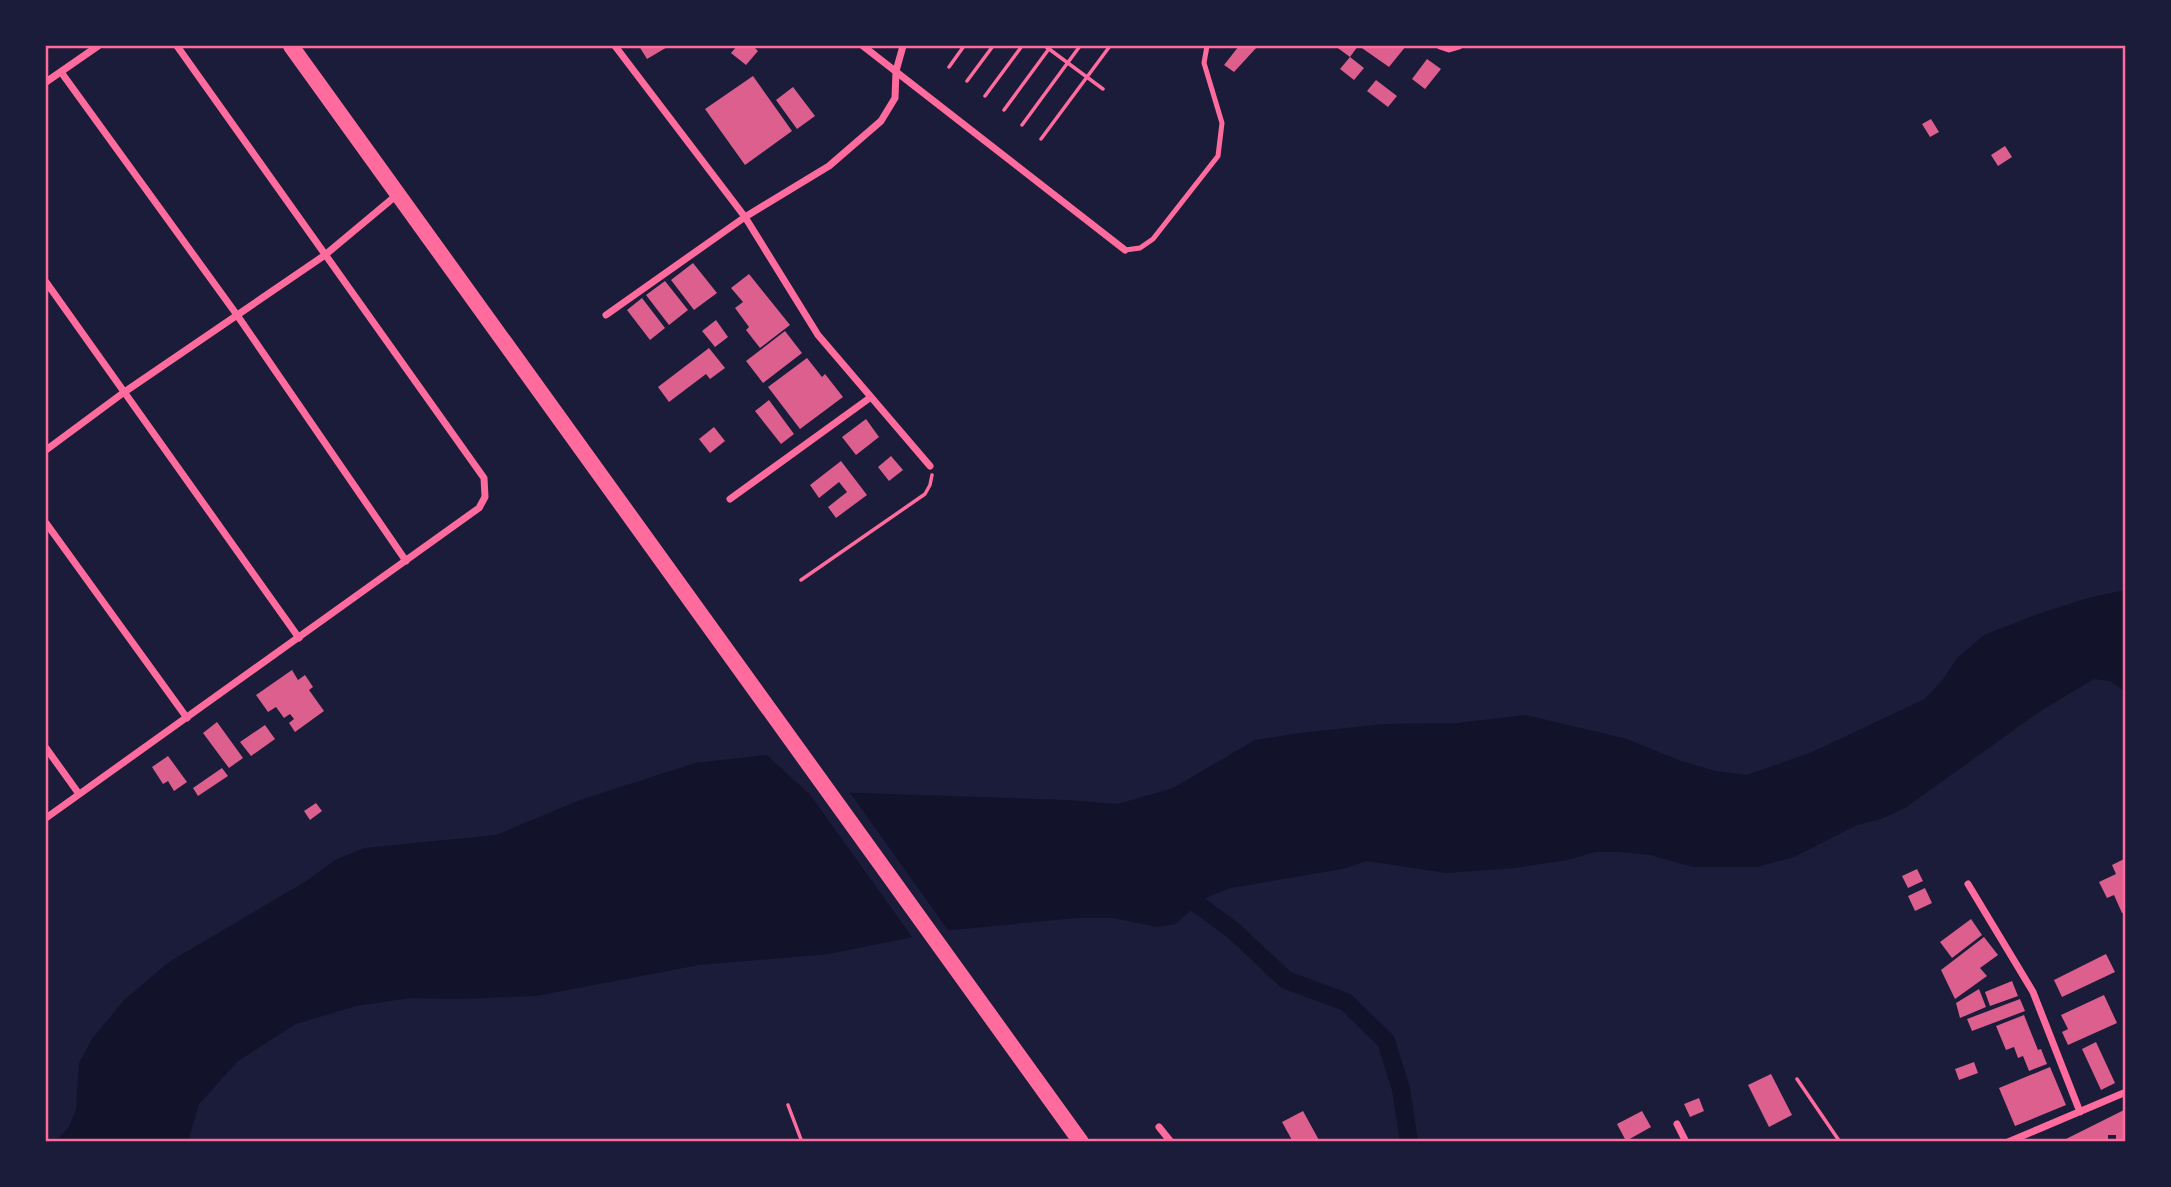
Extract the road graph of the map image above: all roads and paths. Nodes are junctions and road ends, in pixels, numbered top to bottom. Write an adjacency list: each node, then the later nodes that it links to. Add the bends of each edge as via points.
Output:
1 (98, 46): 19 (street)
2 (177, 46): 31 (street)
3 (292, 46): 28 (highway)
4 (615, 46): 29 (street)
5 (863, 46): 18 (street)
6 (903, 46): 18 (street)
7 (964, 46): 17 (path)
8 (993, 46): 21 (path)
9 (1022, 46): 24 (path)
10 (1080, 46): 16 (path)
11 (1110, 46): 20 (path)
12 (1207, 46): 30 (lane, via 1204,63 1222,123 1218,156 1153,239 1140,248)
13 (1441, 46): 14 (street)
14 (1459, 46)
15 (1048, 47): 16 (path); 25 (path)
16 (1068, 62): 20 (path); 26 (path)
17 (948, 66)
18 (896, 71): 29 (street, via 895,98 881,121 829,166); 30 (street)
19 (61, 72): 22 (street); 33 (street)
20 (1087, 76): 23 (path); 27 (path)
21 (967, 81)
22 (46, 82)
23 (1104, 89)
24 (985, 96)
25 (1004, 110)
26 (1022, 125)
27 (1041, 139)
28 (398, 194): 31 (street); 56 (highway)
29 (745, 217): 34 (street); 36 (street, via 818,335)
30 (1125, 250)
31 (326, 255): 33 (street); 41 (street, via 484,478 485,497 478,508)
32 (46, 282): 35 (street)
33 (237, 315): 35 (street); 41 (street)
34 (606, 315)
35 (123, 393): 37 (street); 43 (street)
36 (871, 397): 38 (street); 39 (street)
37 (46, 450)
38 (930, 466): 42 (path, via 932,477 925,494)
39 (730, 499)
40 (46, 523): 44 (street)
41 (406, 561): 43 (street)
42 (802, 580)
43 (299, 638): 44 (street)
44 (187, 718): 46 (street)
45 (46, 748): 46 (street)
46 (79, 794): 47 (street)
47 (46, 818)
48 (1968, 884): 52 (street, via 2033,992)
49 (1797, 1079): 59 (path)
50 (2126, 1092): 52 (street)
51 (788, 1105): 55 (path)
52 (2080, 1112): 60 (street)
53 (1677, 1124): 58 (street)
54 (1159, 1127): 57 (street)
55 (803, 1142)
56 (1081, 1142)
57 (1171, 1142)
58 (1686, 1142)
59 (1840, 1142)
60 (2008, 1142)

